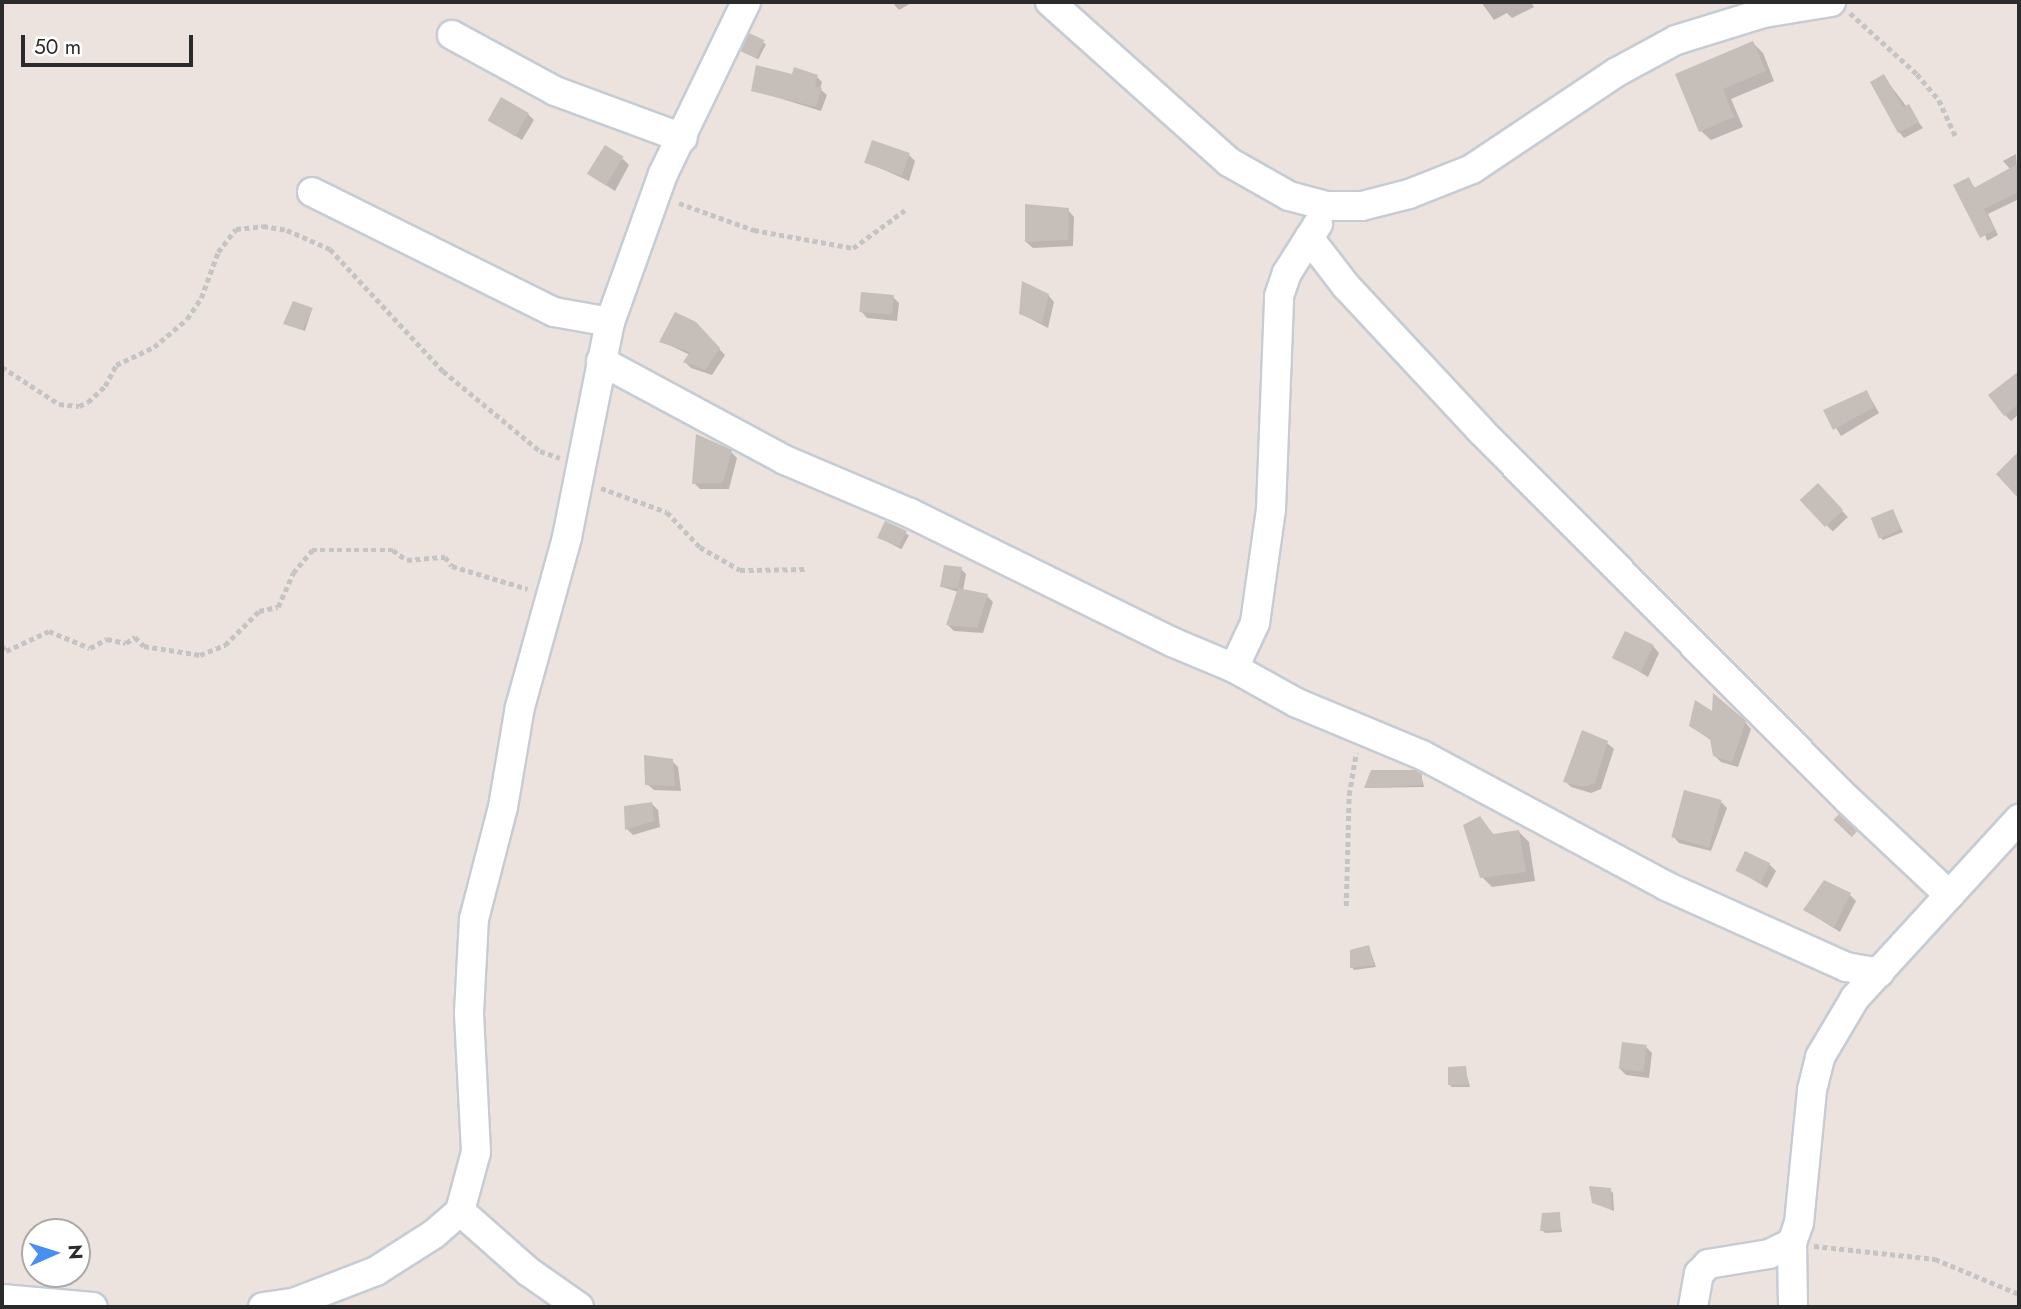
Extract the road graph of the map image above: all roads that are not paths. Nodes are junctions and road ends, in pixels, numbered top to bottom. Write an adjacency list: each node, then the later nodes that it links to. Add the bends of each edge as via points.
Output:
1 (746, 2): 5 (street)
2 (1050, 2): 7 (street, via 1229,162 1289,196)
3 (1839, 6): 7 (street, via 1701,29 1616,72 1472,169 1381,204)
4 (452, 35): 5 (street, via 555,92)
5 (682, 138): 9 (street, via 655,194)
6 (312, 192): 9 (street, via 554,312)
7 (1326, 206): 8 (street)
8 (1309, 239): 11 (street, via 1279,296 1271,509 1255,623); 13 (street, via 1346,286 1472,422 1748,701)
9 (610, 321): 10 (street)
10 (601, 361): 11 (street, via 785,460 910,513); 15 (street, via 582,471 523,696 503,807 474,919 469,1013 476,1152)
11 (1234, 668): 14 (street, via 1297,703 1422,755 1666,886 1846,967)
12 (2019, 819): 13 (street)
13 (1949, 895): 14 (street)
14 (1880, 972): 16 (street, via 1836,1024 1820,1057)
15 (460, 1211): 19 (street, via 434,1234 376,1271 293,1303); 20 (street, via 529,1272)
16 (1794, 1240): 21 (street, via 1769,1254 1708,1264 1699,1274); 22 (street)
17 (2, 1299): 18 (street)
18 (93, 1307)
19 (263, 1307)
20 (579, 1307)
21 (1693, 1307)
22 (1793, 1307)

